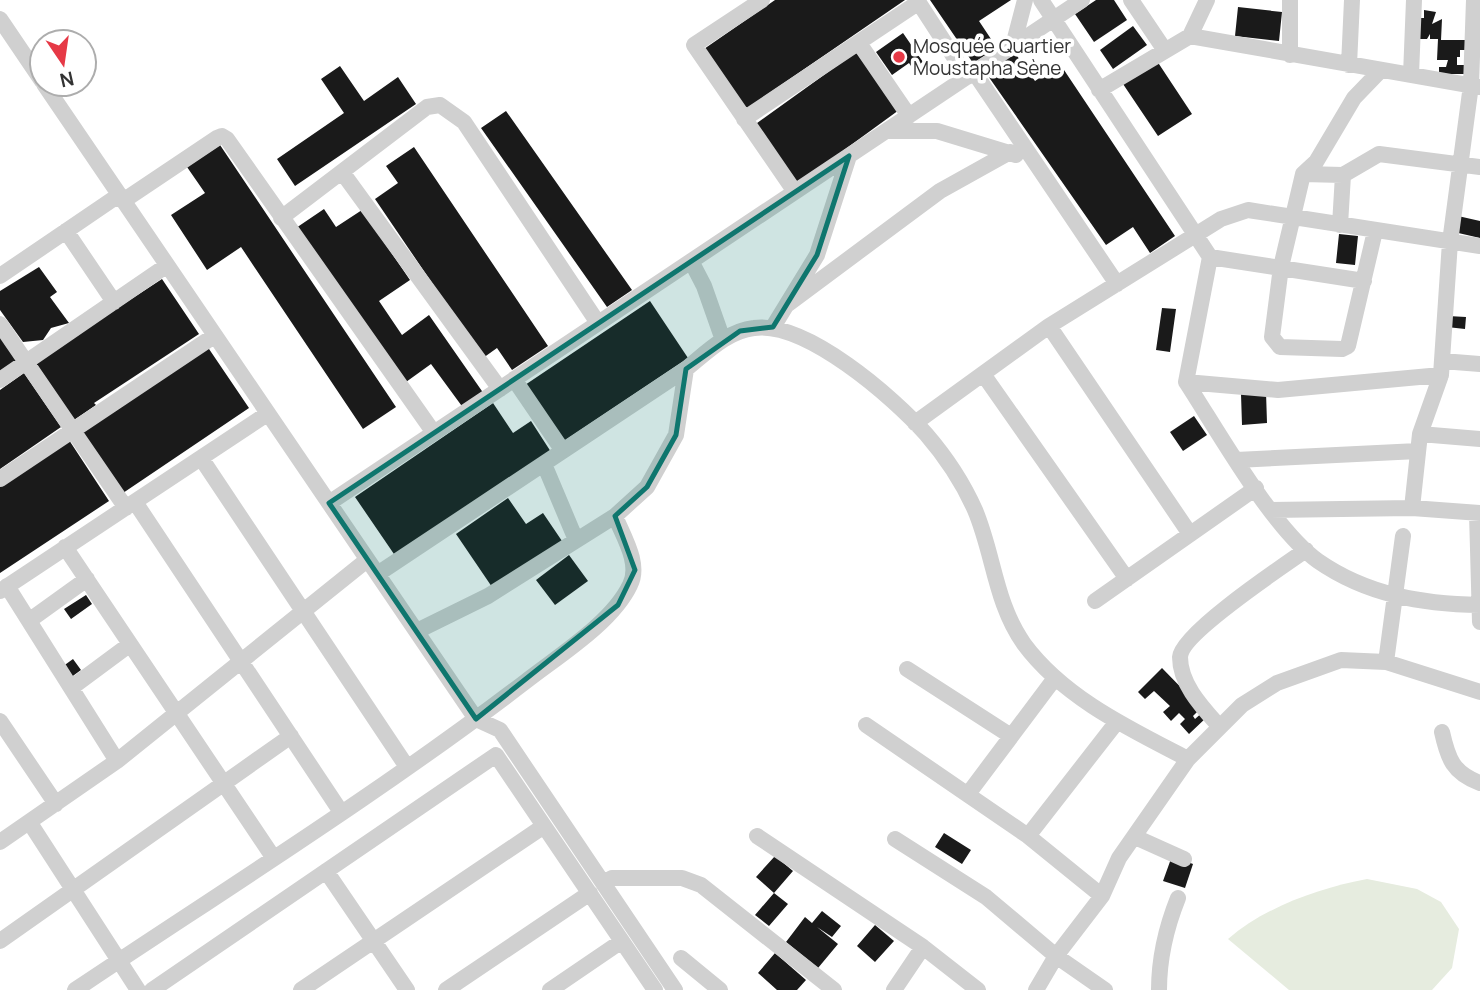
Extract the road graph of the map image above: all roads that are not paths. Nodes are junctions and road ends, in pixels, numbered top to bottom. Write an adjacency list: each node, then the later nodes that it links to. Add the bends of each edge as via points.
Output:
1 (762, 0): 28 (street, via 694,45)
2 (1025, 0): 16 (street)
3 (1041, 0): 13 (street)
4 (1082, 0): 13 (street)
5 (1131, 0): 17 (street)
6 (1206, 0): 14 (street)
7 (1290, 0): 18 (street)
8 (1352, 0): 20 (street)
9 (1414, 0): 23 (street)
10 (1474, 0): 24 (street)
11 (918, 1): 15 (street); 22 (street)
12 (0, 19): 19 (street)
13 (1053, 20): 16 (street); 25 (street)
14 (1190, 36): 17 (street); 18 (street)
15 (859, 43): 27 (street); 28 (street)
16 (1013, 47): 22 (street)
17 (1164, 49): 25 (street)
18 (1290, 55): 20 (street)
19 (28, 61)
20 (1349, 65): 21 (street)
21 (1381, 70): 23 (street); 36 (street, via 1354,98 1316,162)
22 (971, 74): 27 (street); 32 (street)
23 (1410, 75): 24 (street)
24 (1476, 86): 33 (street)
25 (1100, 90): 45 (street)
26 (53, 98): 39 (street)
27 (909, 116): 29 (street)
28 (744, 119): 38 (street)
29 (887, 131): 30 (street, via 937,131); 31 (street)
30 (1010, 152): 32 (street); 56 (street, via 940,191)
31 (849, 156): 38 (street); 56 (street, via 817,255)
32 (1035, 162): 54 (street)
33 (1460, 164): 34 (street); 37 (street, via 1379,154); 46 (street)
34 (1480, 167)
35 (342, 172): 40 (street); 57 (street, via 427,107 448,109 464,122); 71 (street)
36 (1303, 174): 37 (street); 41 (street)
37 (1343, 175): 42 (street)
38 (795, 192): 49 (street)
39 (121, 198): 40 (street, via 222,136); 43 (street); 50 (street)
40 (281, 218): 75 (street)
41 (1292, 218): 42 (street); 45 (street, via 1248,210 1221,219); 51 (street)
42 (1340, 225): 44 (street)
43 (66, 231): 52 (street); 55 (street)
44 (1375, 231): 46 (street); 53 (street)
45 (1196, 236): 48 (street); 54 (street)
46 (1450, 242): 47 (street); 65 (street)
47 (1480, 246)
48 (1210, 257): 51 (street); 70 (street)
49 (691, 261): 57 (street); 62 (street)
50 (166, 267): 55 (street); 61 (street)
51 (1281, 267): 53 (street); 53 (street, via 1272,337 1280,347 1348,346)
52 (0, 276)
53 (1364, 281)
54 (1117, 284): 59 (street)
55 (114, 302): 63 (street)
56 (788, 304): 60 (street)
57 (598, 323): 68 (street)
58 (0, 324): 63 (street)
59 (1049, 326): 67 (street); 91 (street)
60 (773, 327): 62 (street, via 740,331); 73 (street, via 834,357)
61 (214, 336): 72 (street); 74 (street)
62 (723, 340): 66 (street)
63 (25, 363): 69 (street); 74 (street)
64 (1480, 364): 65 (street)
65 (1442, 368): 70 (street, via 1278,390); 76 (street)
66 (687, 369): 78 (street); 90 (street, via 676,435 647,487)
67 (983, 374): 73 (street); 99 (street)
68 (514, 379): 71 (street); 78 (street)
69 (0, 380)
70 (1186, 382): 81 (street)
71 (500, 389): 75 (street)
72 (267, 414): 80 (street); 85 (street)
73 (915, 423): 112 (street, via 942,455 975,510 1011,624)
74 (74, 430): 83 (street); 86 (street)
75 (434, 433): 85 (street)
76 (1420, 434): 77 (street); 79 (street)
77 (1480, 439)
78 (564, 451): 82 (street)
79 (1418, 451): 81 (street); 87 (street)
80 (201, 458): 86 (street); 104 (street)
81 (1236, 460): 84 (street)
82 (544, 464): 93 (street); 97 (street)
83 (0, 479)
84 (1256, 488): 88 (street); 91 (street)
85 (329, 503): 96 (street)
86 (130, 505): 94 (street); 109 (street)
87 (1412, 508): 88 (street); 89 (street)
88 (1271, 510): 95 (street)
89 (1478, 513): 103 (street)
90 (615, 516): 93 (street); 116 (street, via 635,570 618,605)
91 (1190, 534): 99 (street)
92 (1403, 536): 101 (street)
93 (576, 540): 107 (street, via 488,596)
94 (65, 547): 98 (street); 100 (street)
95 (1306, 550): 101 (street, via 1365,587); 120 (street, via 1183,644 1180,656 1188,687)
96 (367, 560): 97 (street); 104 (street)
97 (379, 573): 107 (street)
98 (86, 579): 105 (street); 108 (street)
99 (1127, 579): 102 (street)
100 (3, 588): 105 (street)
101 (1395, 597): 103 (street); 110 (street)
102 (1095, 601)
103 (1480, 605): 106 (street)
104 (301, 610): 109 (street); 127 (street)
105 (30, 620): 113 (street)
106 (1480, 622)
107 (417, 631): 116 (street)
108 (129, 645): 113 (street); 115 (street)
109 (240, 660): 115 (street); 122 (street)
110 (1386, 662): 114 (street); 120 (street, via 1340,660 1303,672 1250,700)
111 (907, 669): 123 (street)
112 (1055, 678): 118 (street); 123 (street)
113 (71, 688): 126 (street)
114 (1480, 692)
115 (175, 714): 126 (street); 128 (street)
116 (476, 719): 127 (street); 143 (street, via 500,730)
117 (0, 721): 124 (street)
118 (1116, 723): 125 (street); 136 (street)
119 (866, 725): 130 (street)
120 (1219, 726): 125 (street)
121 (1442, 732): 129 (street, via 1448,759 1461,776)
122 (291, 736): 128 (street); 132 (street)
123 (1011, 736): 130 (street)
124 (6, 742): 131 (street)
125 (1188, 759): 137 (street)
126 (117, 761): 131 (street)
127 (407, 767): 132 (street)
128 (225, 783): 140 (street); 144 (street)
129 (1480, 783)
130 (968, 794): 136 (street)
131 (57, 804): 133 (street)
132 (341, 812): 140 (street)
133 (30, 822): 139 (street); 144 (street)
134 (544, 826): 142 (street, via 496,755); 143 (street); 148 (street)
135 (757, 836): 150 (street)
136 (1028, 836): 145 (street)
137 (1135, 837): 141 (street); 145 (street, via 1119,858)
138 (895, 839): 151 (street, via 986,897)
139 (0, 842)
140 (274, 857): 153 (street)
141 (1184, 859)
142 (326, 871): 148 (street); 154 (street)
143 (596, 888): 149 (street); 159 (street); 162 (street); 164 (street, via 612,878 682,878 701,884)
144 (74, 892): 147 (street); 153 (street)
145 (1102, 896): 151 (street)
146 (1178, 898): 169 (street, via 1168,923)
147 (0, 941)
148 (374, 941): 157 (street); 158 (street)
149 (622, 941): 160 (street); 161 (street)
150 (923, 947): 165 (street); 166 (street)
151 (1056, 956): 167 (street); 168 (street)
152 (681, 958): 163 (street)
153 (118, 961): 155 (street); 156 (street)
154 (159, 988)
155 (75, 990)
156 (138, 990)
157 (300, 990)
158 (407, 990)
159 (446, 990)
160 (550, 990)
161 (656, 990)
162 (675, 990)
163 (720, 990)
164 (834, 990)
165 (894, 990)
166 (978, 990)
167 (1036, 990)
168 (1105, 990)
169 (1159, 990)

